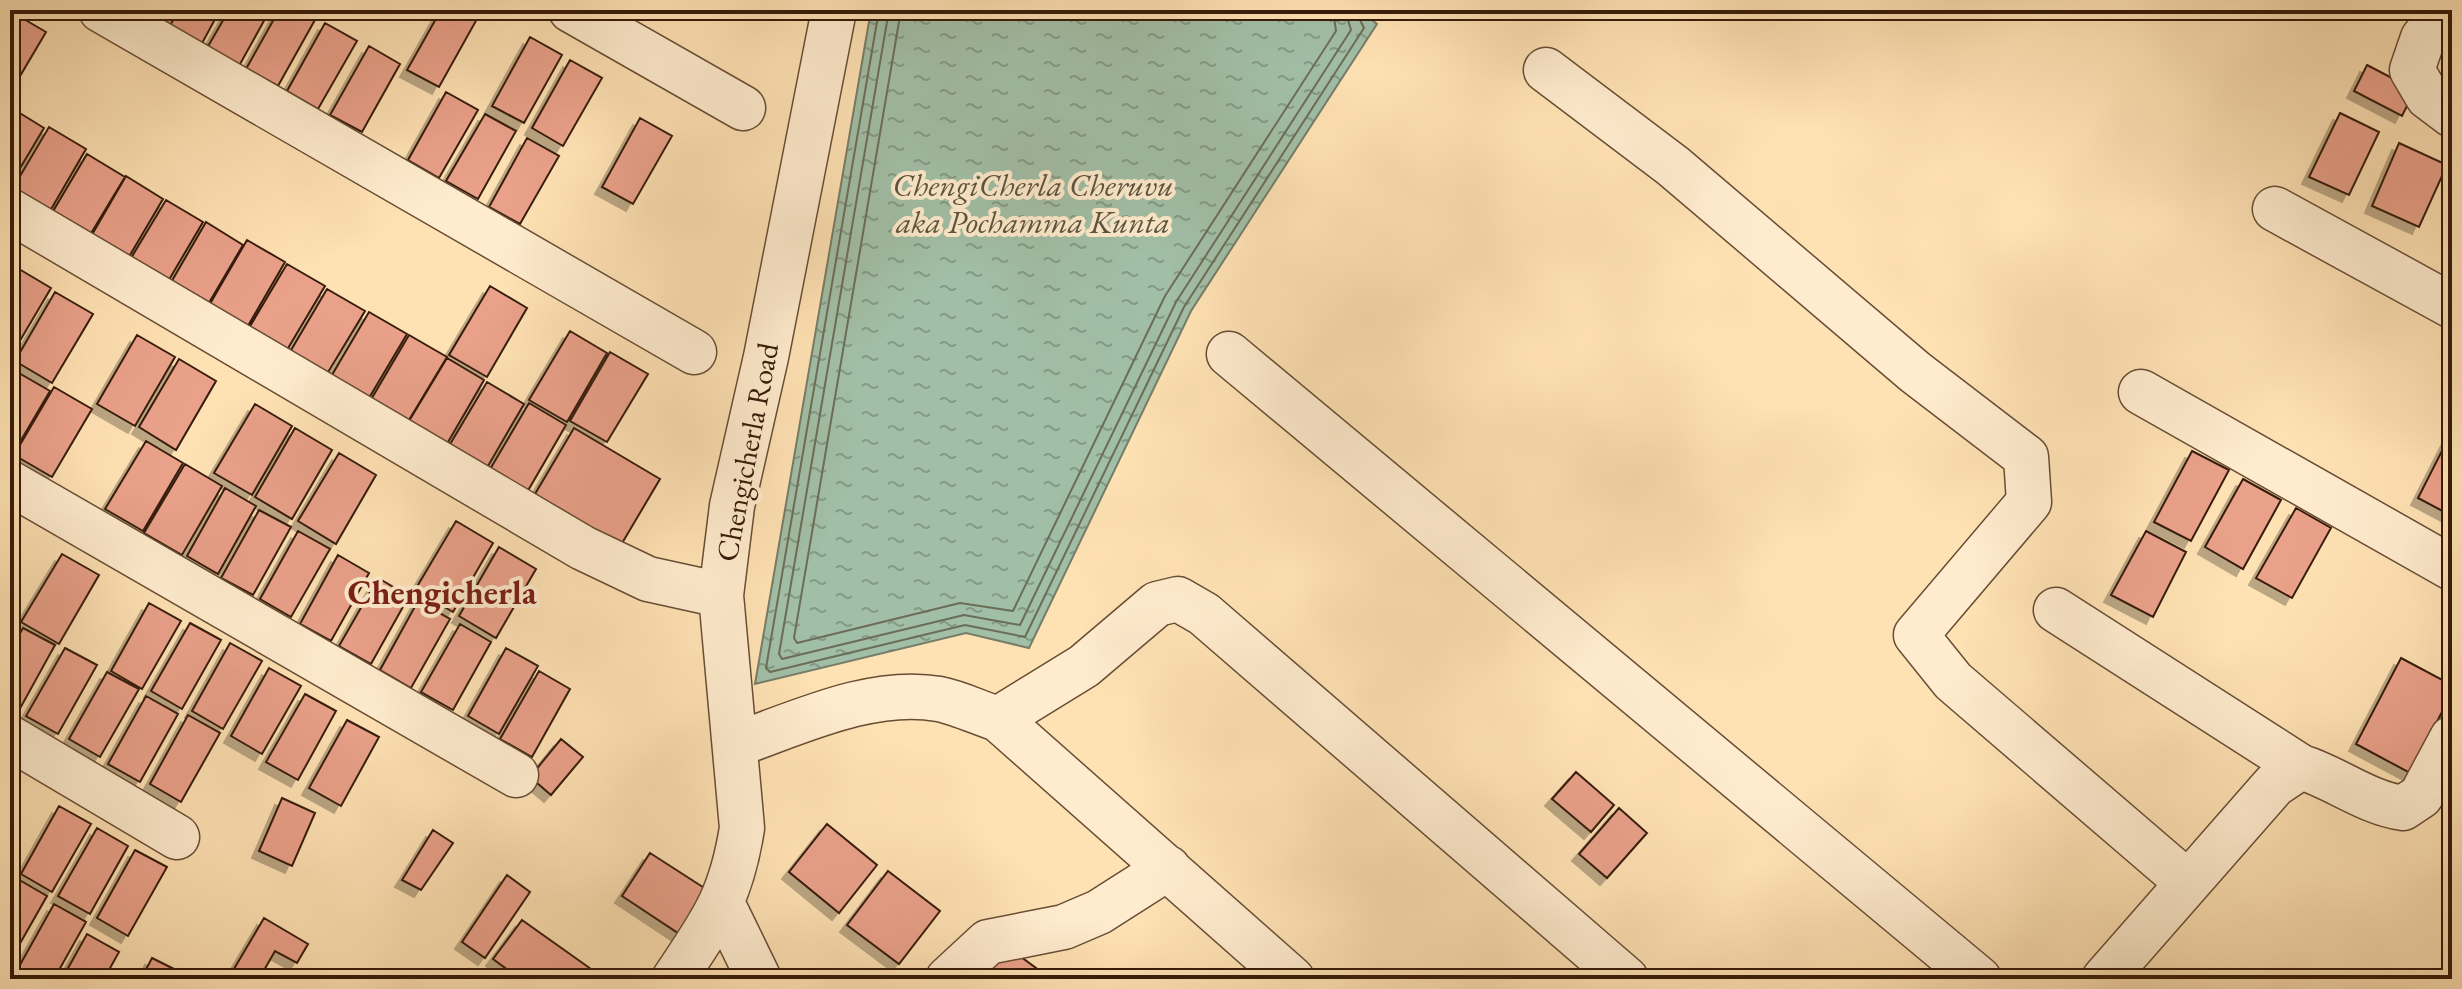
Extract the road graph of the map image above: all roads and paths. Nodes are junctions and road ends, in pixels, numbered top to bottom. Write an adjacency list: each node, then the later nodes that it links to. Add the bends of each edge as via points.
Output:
1 (101, 10): 11 (street)
2 (571, 10): 6 (street)
3 (834, 10): 16 (street, Chengicherla Road, via 732,506)
4 (2447, 10): 7 (street, via 2423,38 2412,70 2428,97)
5 (1546, 70): 26 (street, via 1673,166 1915,372 2026,457 2029,502 1916,635 1953,681)
6 (743, 108)
7 (2452, 115)
8 (2275, 209): 10 (street)
9 (10, 211): 16 (street, via 583,548 648,579)
10 (2452, 306)
11 (694, 352)
12 (1229, 354): 33 (street)
13 (2141, 392): 15 (street)
14 (10, 483): 23 (street)
15 (2452, 568)
16 (721, 595): 21 (street, Chengicherla Road)
17 (2056, 610): 22 (street)
18 (998, 719): 21 (street, via 939,699 898,699 847,707); 25 (street); 32 (street, via 1084,666 1157,604 1178,599 1204,614)
19 (10, 738): 24 (street)
20 (2452, 738): 22 (street, via 2421,796 2403,808 2384,806)
21 (735, 745): 27 (street, Chengicherla Road, via 742,828)
22 (2301, 767): 26 (street, via 2274,785)
23 (516, 775)
24 (177, 837)
25 (1168, 868): 30 (street, via 1099,912 1064,927 988,942); 31 (street)
26 (2188, 883): 34 (street)
27 (723, 905): 28 (street, Chengicherla Road); 29 (street)
28 (674, 979)
29 (759, 979)
30 (948, 979)
31 (1292, 979)
32 (1626, 979)
33 (1979, 979)
34 (2104, 979)

